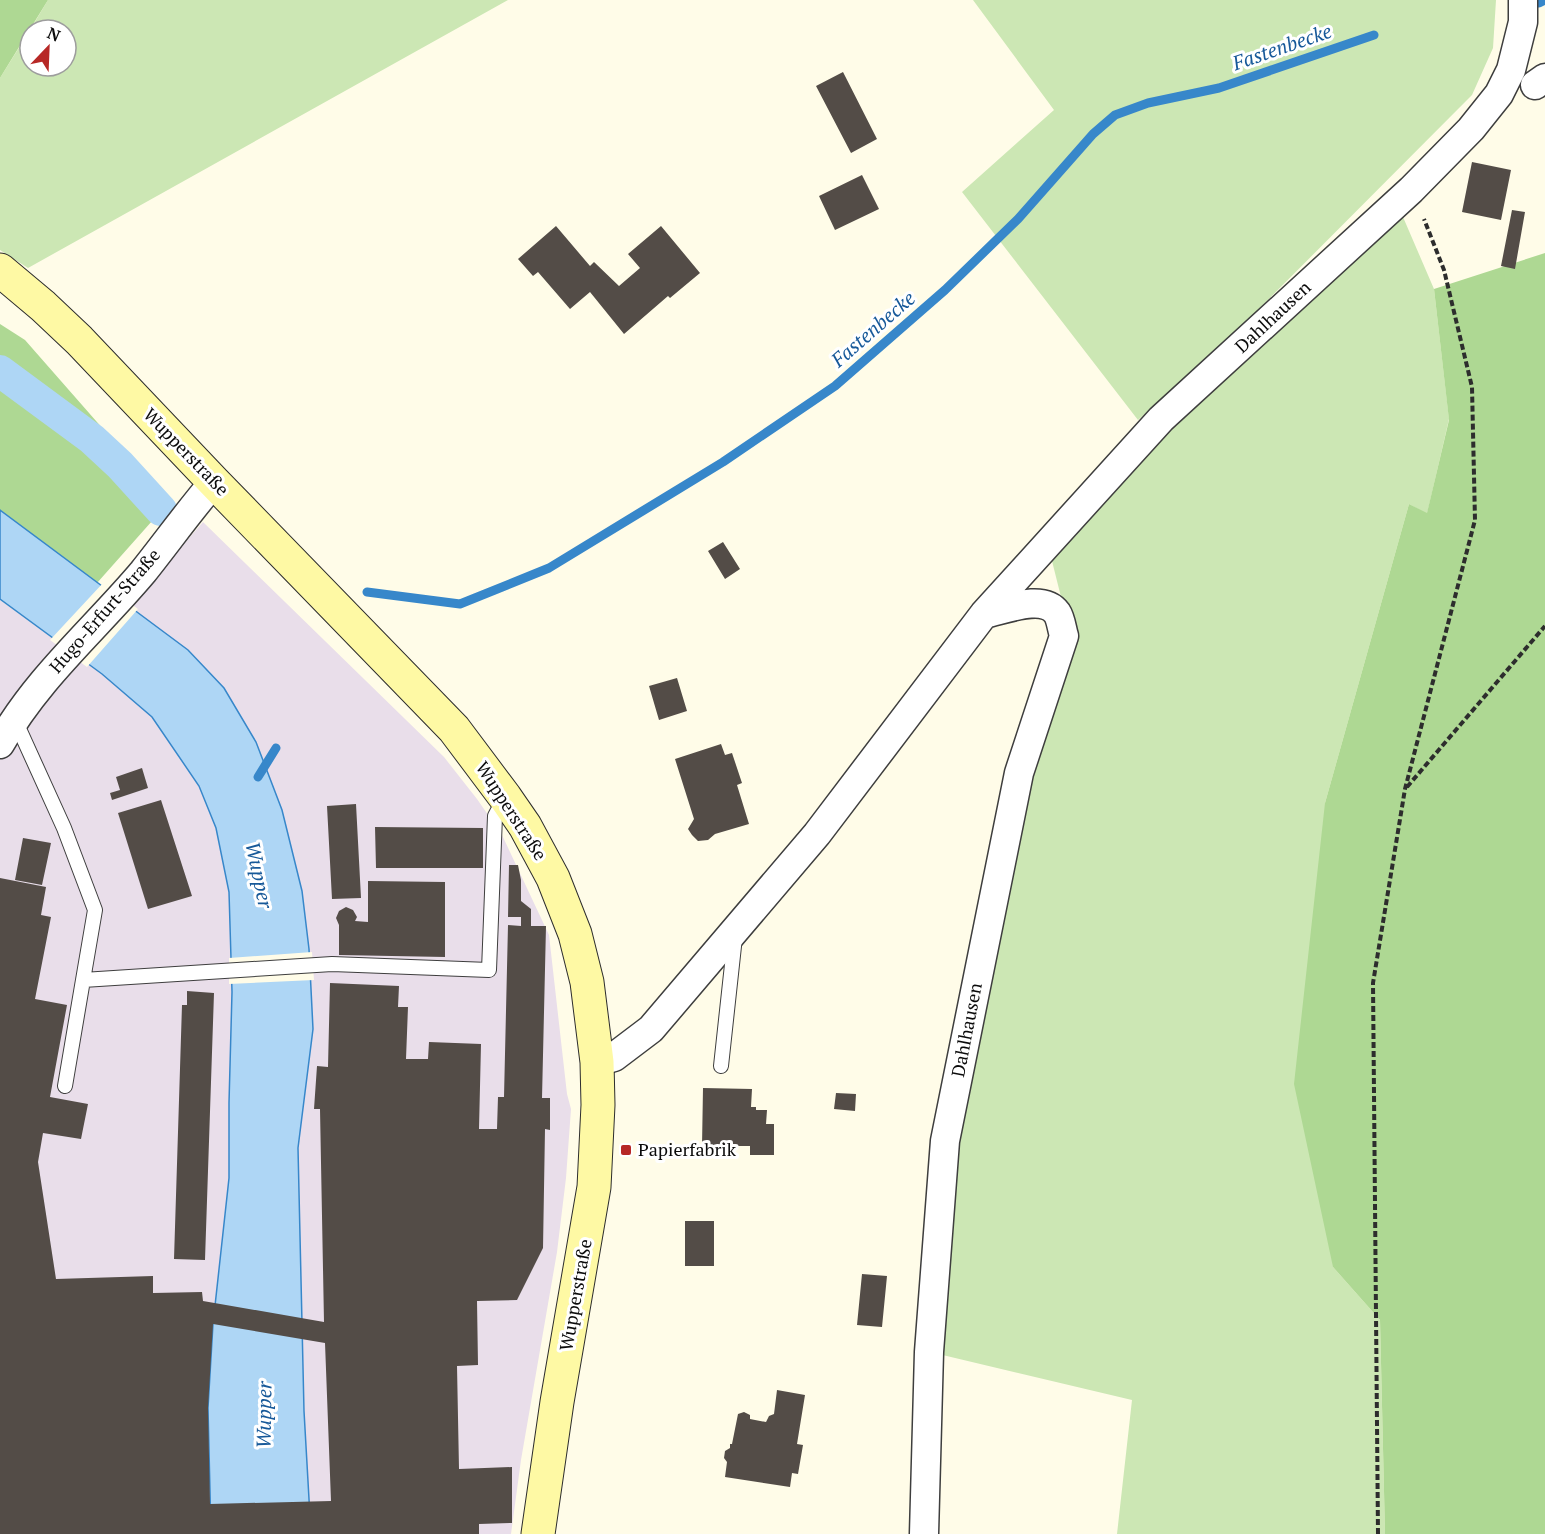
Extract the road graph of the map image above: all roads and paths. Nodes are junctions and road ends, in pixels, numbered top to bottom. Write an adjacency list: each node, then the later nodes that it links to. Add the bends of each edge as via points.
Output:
1 (1523, 0): 2 (street, Dahlhausen, via 1523,22 1511,70 1499,94 1471,129)
2 (1411, 190): 5 (street, Dahlhausen, via 1161,419); 9 (path, via 1444,270 1472,387 1475,520)
3 (0, 270): 4 (main road, Wupperstraße, via 80,340)
4 (214, 483): 7 (street, Hugo-Erfurt-Straße); 10 (main road, Wupperstraße, via 454,729)
5 (984, 614): 11 (street, Dahlhausen, via 817,834); 17 (street, Dahlhausen, via 1031,603 1048,605 1058,614 1064,636 1019,773 945,1141 929,1352)
6 (1545, 626): 9 (path)
7 (14, 719): 8 (street, Hugo-Erfurt-Straße); 12 (lane, via 64,828 95,910)
8 (0, 744)
9 (1405, 789): 18 (path, via 1373,983)
10 (506, 797): 12 (lane, via 495,816 489,970 332,964); 13 (main road, Wupperstraße, via 552,878 575,934 587,982)
11 (736, 929): 13 (street, Dahlhausen, via 651,1029 614,1058); 14 (lane)
12 (83, 980): 15 (lane)
13 (597, 1062): 16 (main road, Wupperstraße, via 594,1187)
14 (722, 1066)
15 (65, 1086)
16 (538, 1534)
17 (924, 1534)
18 (1378, 1534)

